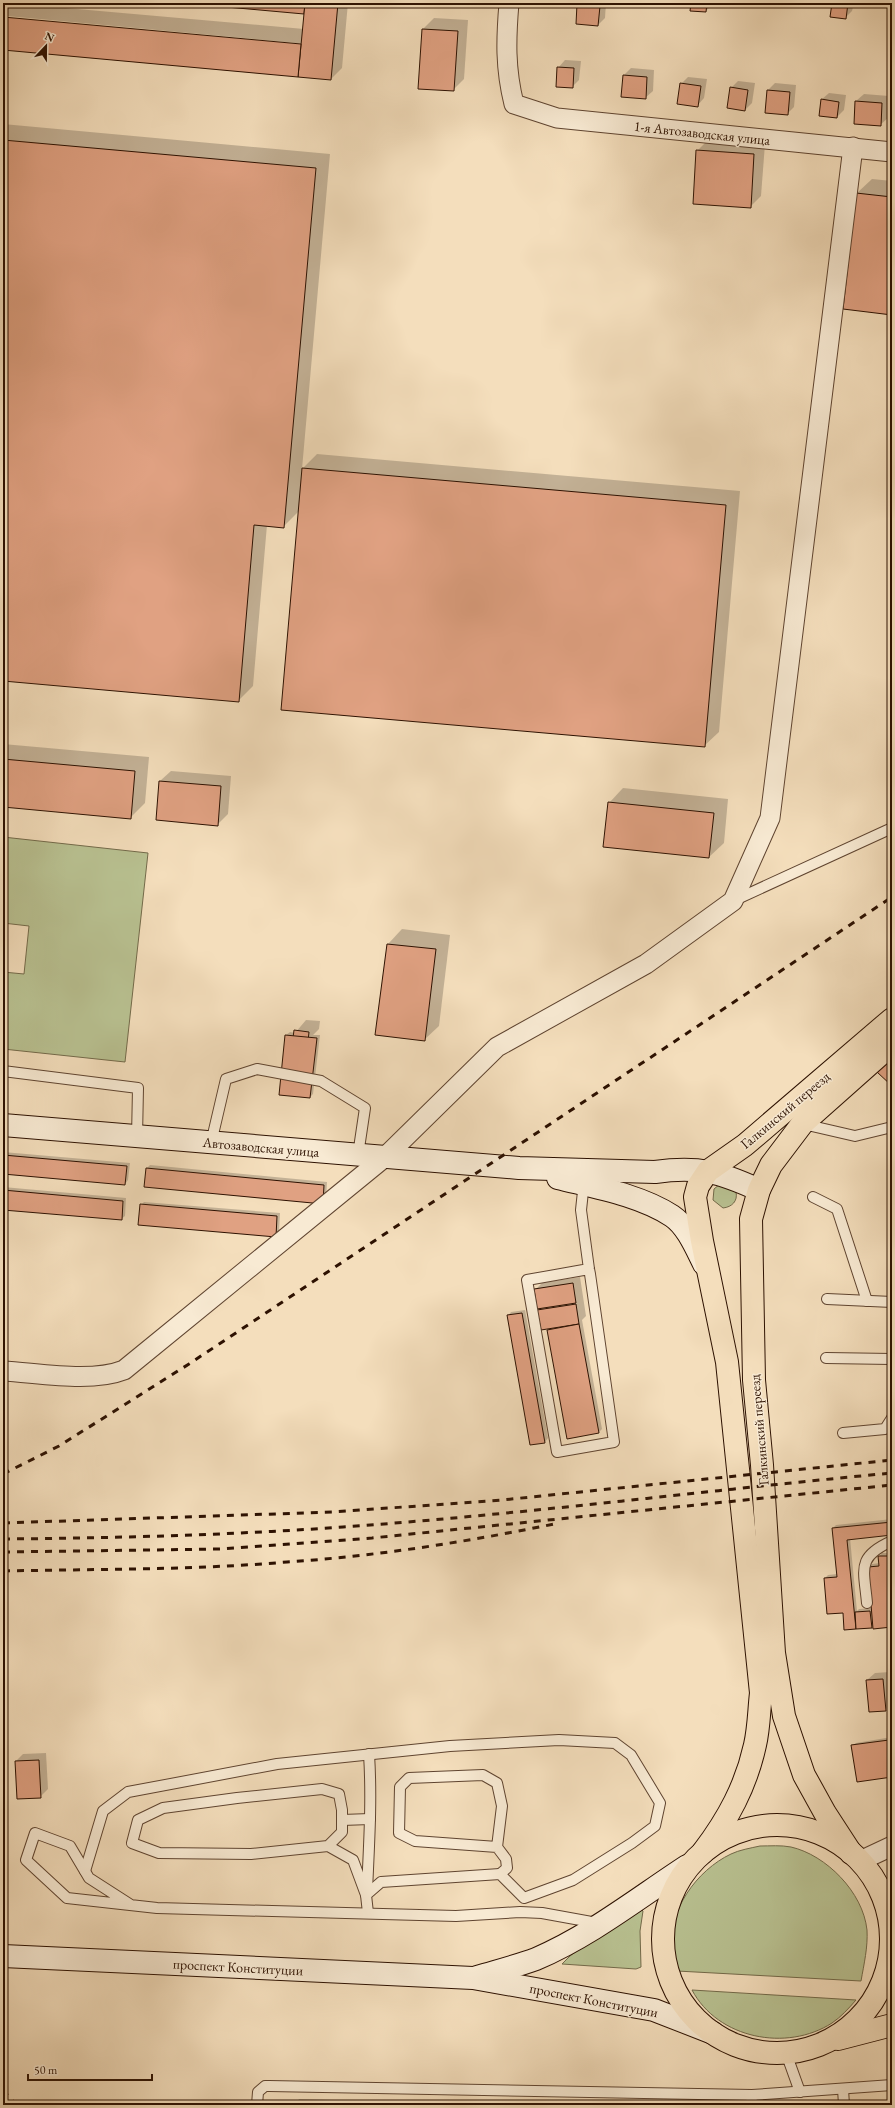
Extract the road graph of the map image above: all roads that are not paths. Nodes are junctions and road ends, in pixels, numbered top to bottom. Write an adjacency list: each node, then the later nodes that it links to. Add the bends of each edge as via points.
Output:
1 (509, 3): 2 (street, 1-я Автозаводская улица, via 506,36 507,77 514,104 557,118)
2 (853, 147): 3 (street, 1-я Автозаводская улица); 5 (street, via 770,818)
3 (892, 152)
4 (892, 828): 5 (lane)
5 (733, 901): 16 (street, via 646,964 497,1047)
6 (892, 1019): 14 (main road, Галкинский переезд)
7 (892, 1044): 9 (main road, Галкинский переезд)
8 (3, 1071): 12 (lane, via 138,1088)
9 (802, 1124): 11 (lane, via 855,1136); 20 (main road, Галкинский переезд, via 771,1165)
10 (3, 1125): 12 (street, Автозаводская улица)
11 (892, 1127)
12 (137, 1137): 13 (street, Автозаводская улица)
13 (211, 1143): 15 (street, Автозаводская улица); 15 (lane, via 226,1079 257,1069 321,1081 365,1108)
14 (745, 1145): 17 (street); 18 (main road, Галкинский переезд)
15 (358, 1154): 16 (street, Автозаводская улица)
16 (385, 1157): 19 (street, Автозаводская улица, via 520,1168); 29 (street, via 124,1370 94,1377)
17 (677, 1169): 18 (street); 19 (street)
18 (708, 1171): 20 (street, via 729,1176); 23 (main road, Галкинский переезд, via 698,1186 695,1197)
19 (587, 1177): 22 (lane, via 581,1210); 23 (street, via 672,1216 692,1239)
20 (759, 1190): 41 (main road, Галкинский переезд, via 751,1219 754,1380 774,1653 784,1716 804,1775 825,1813)
21 (813, 1197): 25 (lane, via 837,1209)
22 (589, 1269): 22 (lane, via 614,1442 557,1452 527,1280)
23 (712, 1280): 40 (main road, Галкинский переезд, via 727,1362 762,1692 755,1744 748,1771 725,1824)
24 (827, 1299): 25 (lane)
25 (867, 1301): 26 (lane)
26 (892, 1302)
27 (826, 1358): 28 (lane)
28 (892, 1358)
29 (3, 1371)
30 (892, 1418): 31 (lane, via 885,1429)
31 (843, 1433)
32 (892, 1541): 33 (lane, via 870,1553 863,1566)
33 (867, 1603)
34 (369, 1754): 35 (lane); 42 (lane, via 277,1764 128,1792 103,1811); 43 (lane, via 450,1746 559,1740 615,1743 631,1755 660,1803 655,1826 573,1880 524,1898)
35 (370, 1819): 36 (lane); 45 (lane)
36 (342, 1820): 37 (lane, via 342,1832); 37 (lane, via 339,1794 322,1789 237,1798 163,1808 138,1820 132,1843 167,1853 251,1854)
37 (328, 1846): 45 (lane, via 353,1860)
38 (497, 1846): 38 (lane, via 415,1841 399,1833 400,1787 409,1778 482,1775 497,1783 502,1806); 43 (lane, via 506,1859 507,1868)
39 (892, 1846): 41 (street)
40 (695, 1859): 41 (main road, via 722,1839 743,1830 789,1826 812,1831 833,1840); 48 (street, проспект Конституции); 52 (main road, Галкинский переезд, via 672,1894 665,1916 665,1960 671,1981 682,2001)
41 (860, 1863): 44 (main road); 53 (main road, via 879,1889 890,1925 889,1962 875,1997 864,2012 836,2036)
42 (85, 1871): 46 (lane, via 89,1878); 46 (lane, via 70,1846 35,1833 26,1860 67,1898)
43 (500, 1874): 45 (lane, via 381,1882)
44 (892, 1893)
45 (366, 1895): 47 (lane)
46 (131, 1905): 47 (lane, via 157,1908)
47 (368, 1913): 48 (lane, via 456,1916 520,1912)
48 (599, 1924): 50 (street, проспект Конституции, via 535,1959)
49 (3, 1956): 50 (street, проспект Конституции)
50 (473, 1978): 52 (street, проспект Конституции, via 654,2010)
51 (892, 2025): 53 (main road)
52 (713, 2033): 54 (main road, Галкинский переезд, via 744,2048 761,2052)
53 (819, 2044): 54 (main road, Галкинский переезд)
54 (786, 2052): 57 (lane)
55 (892, 2085): 56 (lane)
56 (843, 2089): 57 (lane); 60 (lane)
57 (800, 2092): 58 (lane)
58 (751, 2100): 59 (lane, via 269,2086 261,2088 258,2092)
59 (257, 2105)
60 (844, 2105)

